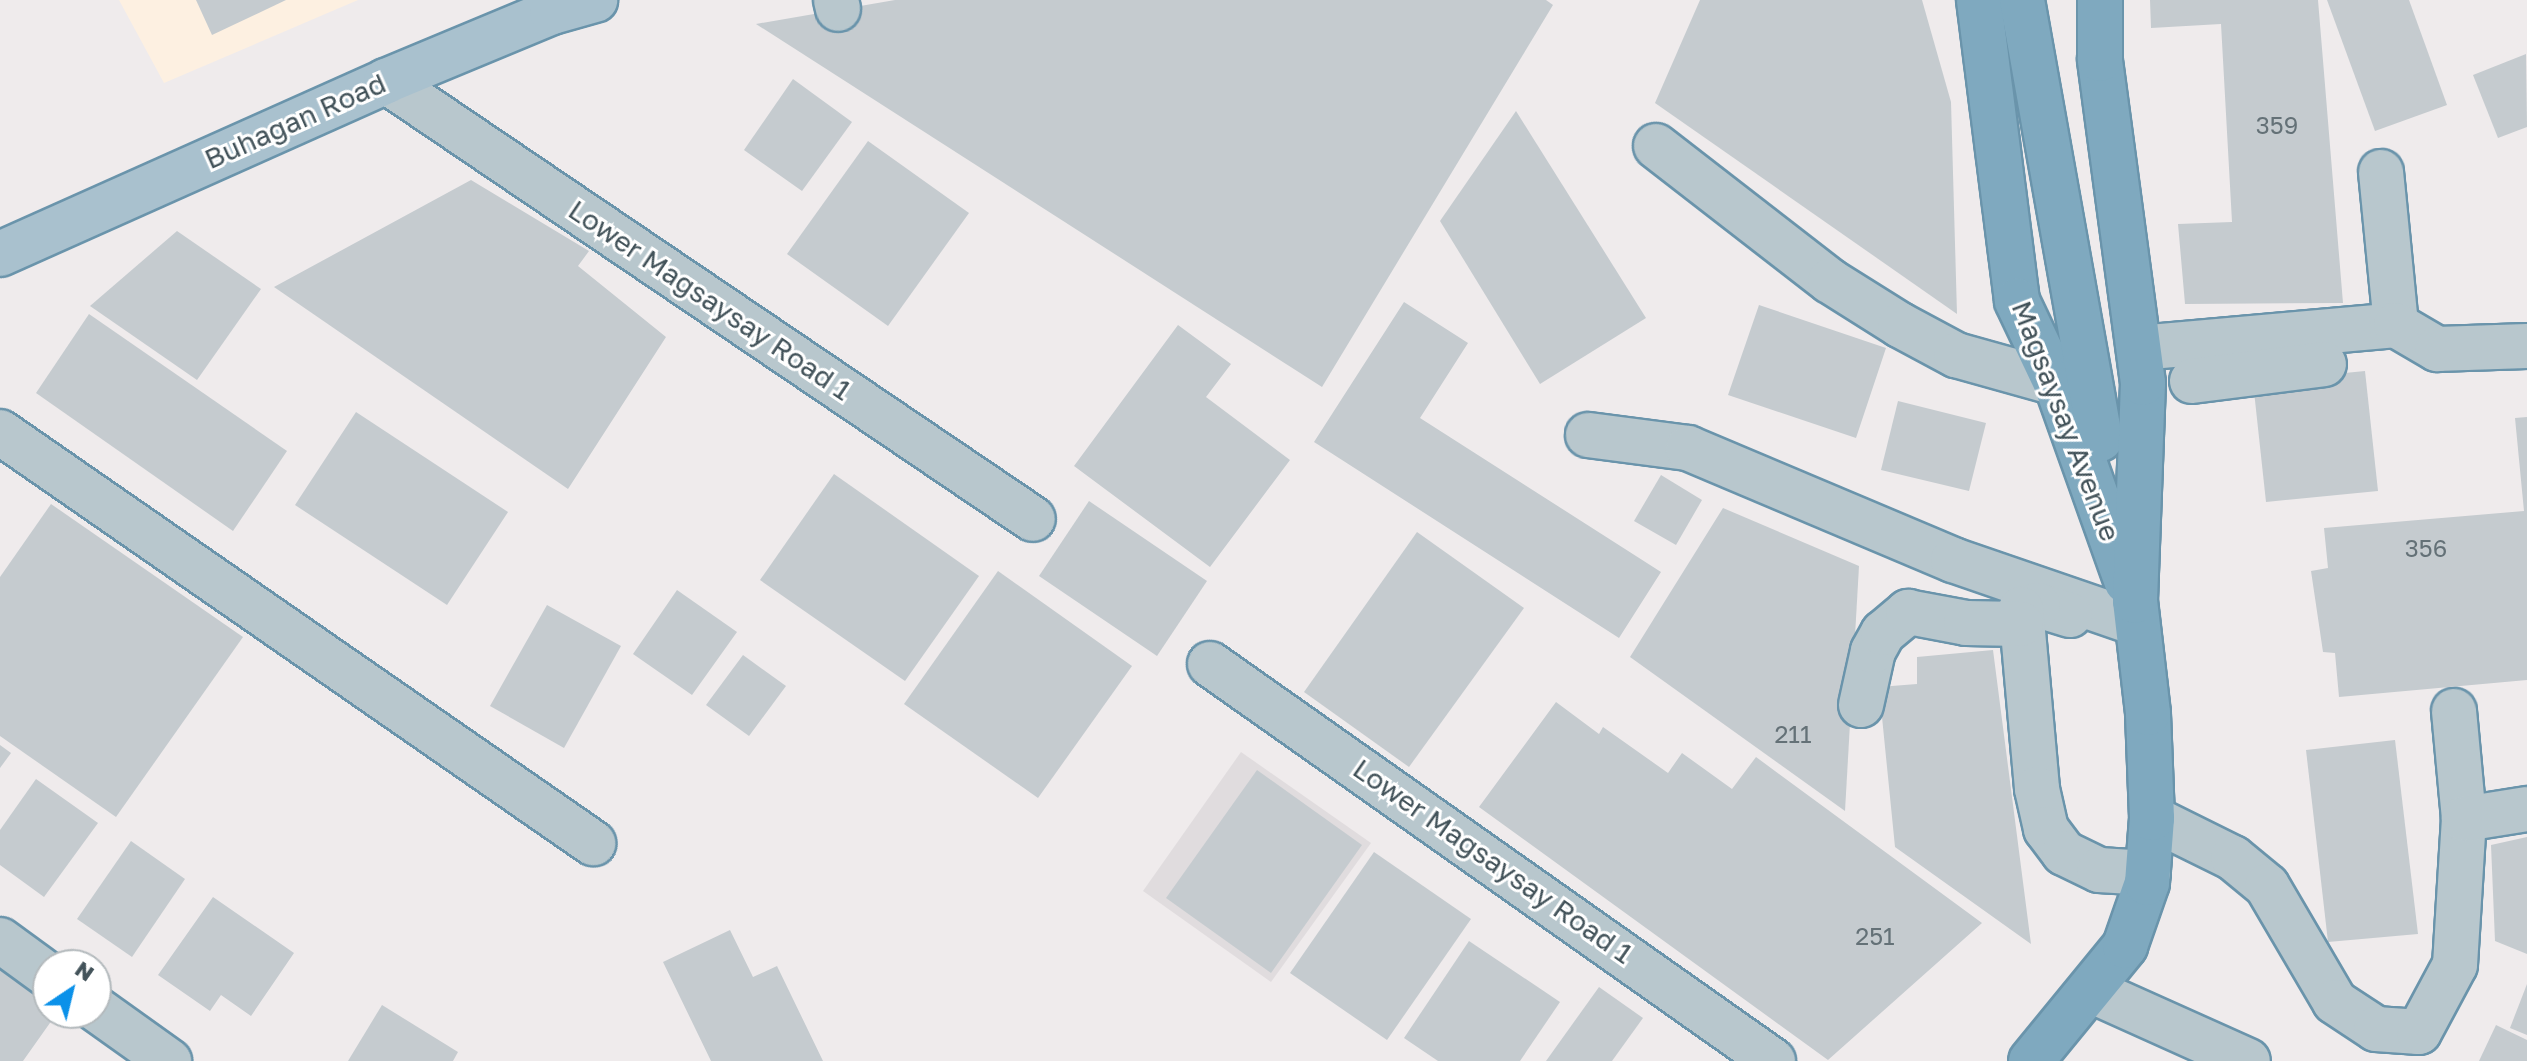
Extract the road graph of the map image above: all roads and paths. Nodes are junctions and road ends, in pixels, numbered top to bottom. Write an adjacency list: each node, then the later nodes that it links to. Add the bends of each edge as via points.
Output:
1 (595, 0): 5 (main road, Buhagan Road, via 552,12)
2 (1979, 0): 14 (highway, Magsaysay Avenue, via 2017,301)
3 (2022, 0): 18 (highway, Magsaysay Avenue, via 2072,295)
4 (2100, 0): 11 (highway, Magsaysay Avenue, via 2100,59)
5 (386, 81): 8 (main road, Buhagan Road); 17 (street, Lower Magsaysay Road 1)
6 (1656, 146): 14 (street, via 1830,281 1900,325 1956,355)
7 (2381, 172): 9 (street)
8 (0, 254)
9 (2396, 325): 10 (street, via 2437,349); 11 (street)
10 (2527, 346)
11 (2139, 348): 18 (highway, Magsaysay Avenue, via 2143,383)
12 (2324, 364): 13 (street)
13 (2192, 381)
14 (2056, 383): 18 (highway, Magsaysay Avenue)
15 (0, 432): 26 (street)
16 (1588, 435): 18 (street, via 1688,448 1953,560)
17 (1033, 519)
18 (2136, 620): 19 (street, via 2038,605 2021,609); 24 (highway, Magsaysay Avenue, via 2148,713)
19 (2021, 624): 21 (street, via 1966,623 1908,612 1883,633 1873,651); 27 (street, via 2046,829 2064,853 2099,870)
20 (1210, 664): 33 (street, Lower Magsaysay Road 1)
21 (1861, 705)
22 (2454, 711): 25 (street)
23 (2527, 809): 25 (street)
24 (2152, 818): 25 (street, via 2233,858 2267,886 2335,1002 2376,1029 2419,1032 2455,965); 27 (highway, Magsaysay Avenue)
25 (2464, 819)
26 (593, 843)
27 (2148, 873): 30 (highway, Magsaysay Avenue, via 2125,946)
28 (0, 940): 29 (street)
29 (32, 963)
30 (2090, 990): 34 (highway, Magsaysay Avenue); 35 (street)
31 (112, 1020): 32 (street)
32 (169, 1061)
33 (1773, 1061)
34 (2031, 1061)
35 (2248, 1061)

